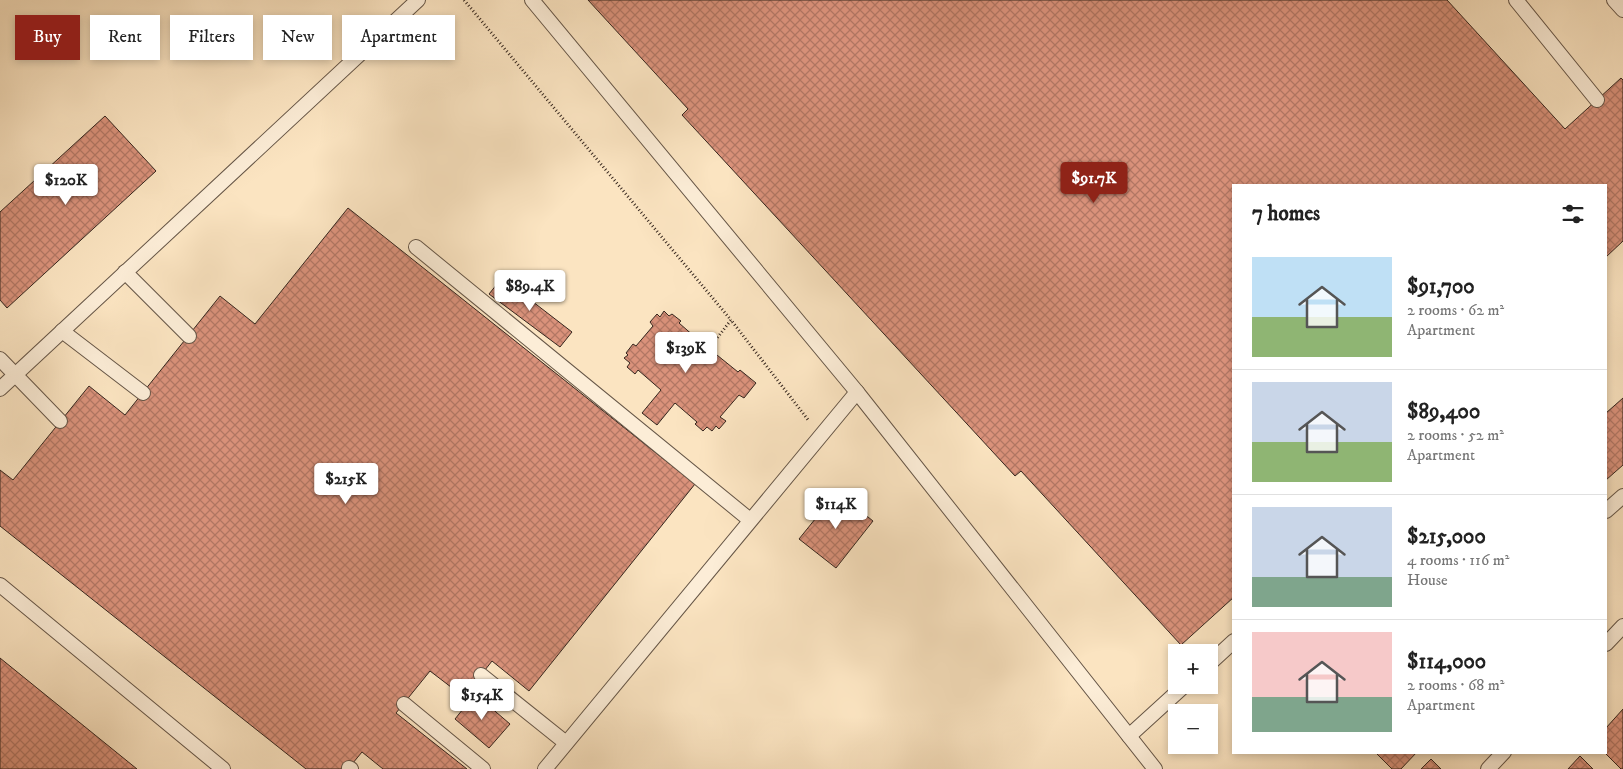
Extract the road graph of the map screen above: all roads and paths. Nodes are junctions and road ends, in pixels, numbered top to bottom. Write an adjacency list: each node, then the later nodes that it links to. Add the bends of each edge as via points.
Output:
1 (418, 0): 9 (lane)
2 (464, 0): 10 (path)
3 (532, 0): 17 (lane)
4 (1516, 0): 7 (lane)
5 (1614, 0): 6 (lane)
6 (1623, 10)
7 (1596, 100)
8 (416, 247): 23 (lane)
9 (125, 272): 11 (lane); 12 (lane)
10 (731, 320): 13 (path); 20 (path)
11 (62, 331): 15 (lane); 18 (lane)
12 (189, 336)
13 (711, 346)
14 (0, 359): 15 (lane)
15 (15, 375): 16 (lane); 19 (lane)
16 (0, 388)
17 (857, 392): 20 (lane); 32 (lane)
18 (143, 393)
19 (60, 421)
20 (821, 435): 23 (lane)
21 (1623, 496): 22 (lane)
22 (1607, 510)
23 (750, 520): 33 (lane)
24 (0, 585): 35 (lane)
25 (1623, 626): 27 (lane)
26 (1232, 643): 28 (lane)
27 (1607, 643)
28 (1218, 656)
29 (481, 675): 33 (lane)
30 (1175, 694): 32 (lane)
31 (404, 704): 36 (lane)
32 (1129, 736): 38 (lane)
33 (566, 743): 37 (lane)
34 (1502, 754): 39 (lane)
35 (223, 769)
36 (483, 769)
37 (544, 769)
38 (1155, 769)
39 (1488, 769)

